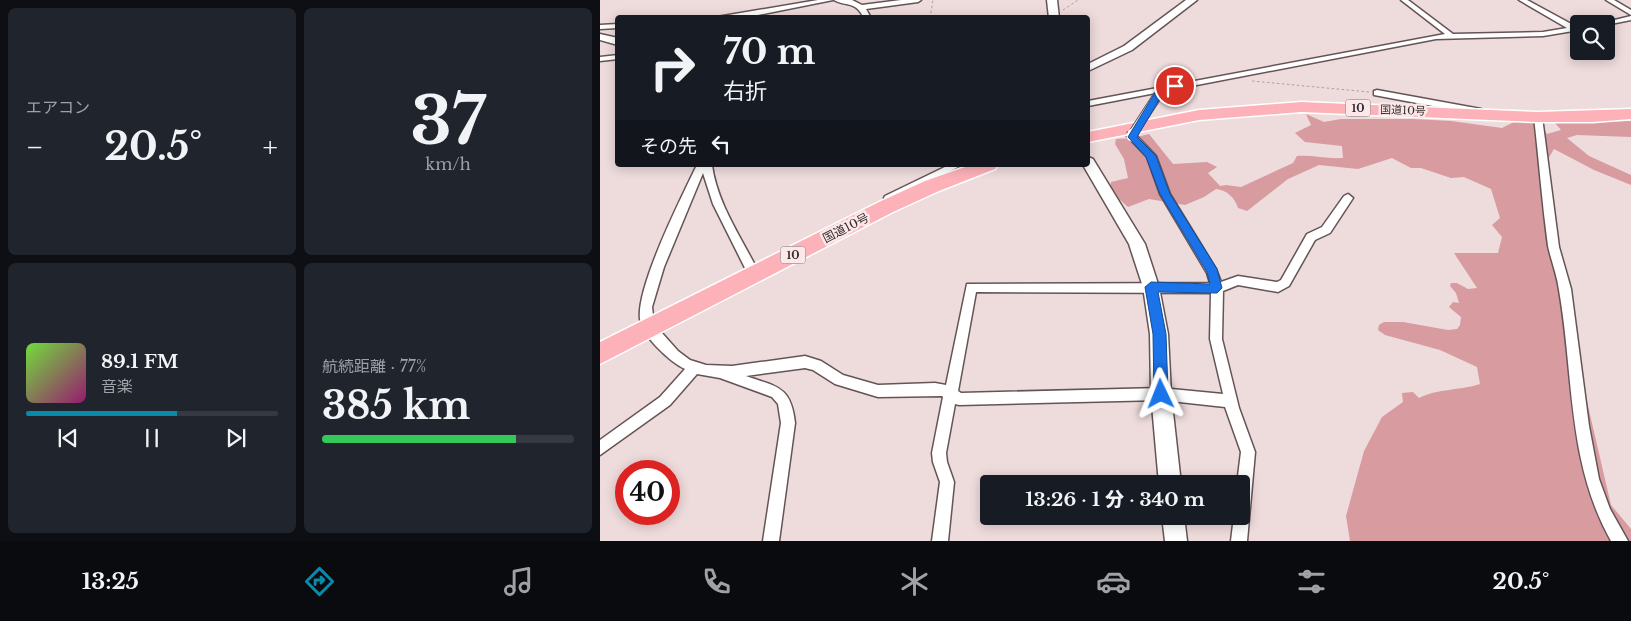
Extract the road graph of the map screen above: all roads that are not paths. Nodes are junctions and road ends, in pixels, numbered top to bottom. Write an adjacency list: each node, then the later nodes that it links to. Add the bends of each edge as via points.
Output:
1 (773, 0): 11 (street)
2 (830, 0): 11 (street)
3 (837, 0): 10 (street)
4 (918, 0): 10 (street)
5 (1052, 0): 16 (street)
6 (1192, 0): 28 (street, via 1128,48)
7 (1404, 0): 23 (street)
8 (1522, 0): 19 (street)
9 (1609, 0): 12 (street)
10 (862, 8): 15 (street)
11 (765, 10): 13 (street); 14 (street)
12 (1631, 13)
13 (733, 15)
14 (762, 15)
15 (866, 15)
16 (1054, 15)
17 (1631, 18): 18 (street)
18 (1615, 21)
19 (1570, 25)
20 (615, 26): 21 (street)
21 (600, 28)
22 (1570, 29): 23 (street, via 1524,36)
23 (1450, 35): 29 (street)
24 (600, 37): 25 (street)
25 (615, 41)
26 (615, 57): 27 (street)
27 (600, 59)
28 (1090, 67)
29 (1160, 91): 31 (street); 45 (street, bridge, via 1132,136 1151,156 1165,194 1212,272)
30 (1377, 93): 32 (street)
31 (1090, 104)
32 (1494, 114): 34 (highway, 国道10号 / 10); 35 (highway, 国道10号 / 10, via 1280,108 1199,115)
33 (1631, 114): 34 (highway, 国道10号 / 10)
34 (1538, 116): 60 (street, via 1554,247 1565,289 1592,479 1604,513)
35 (1090, 137)
36 (1090, 165): 44 (street, via 1137,244)
37 (701, 167): 46 (street, via 647,298)
38 (707, 167): 43 (street, via 713,192)
39 (953, 167): 42 (street, via 886,200)
40 (984, 167): 42 (highway, 国道10号 / 10, via 932,186)
41 (1348, 198): 45 (street, via 1326,230 1311,237 1282,286 1238,280)
42 (863, 219): 43 (highway, 国道10号 / 10)
43 (754, 275): 46 (highway, 国道10号 / 10)
44 (1151, 287): 45 (street); 50 (street, via 1159,334); 51 (street, via 971,287)
45 (1217, 288): 52 (street, via 1216,339)
46 (649, 328): 47 (highway, 国道10号 / 10); 48 (street, via 680,362)
47 (600, 354)
48 (694, 368): 49 (street); 53 (street, via 665,401)
49 (721, 372): 51 (street, via 805,362 840,380 878,391 935,388); 56 (street, via 777,393 785,405 788,423)
50 (1161, 394): 51 (street, via 960,399); 52 (street); 54 (street)
51 (951, 395): 57 (street, via 939,465 947,482)
52 (1231, 402): 59 (street, via 1248,452)
53 (600, 448)
54 (1169, 475)
55 (1174, 525): 58 (street)
56 (771, 541)
57 (940, 541)
58 (1176, 541)
59 (1239, 541)
60 (1620, 541)

